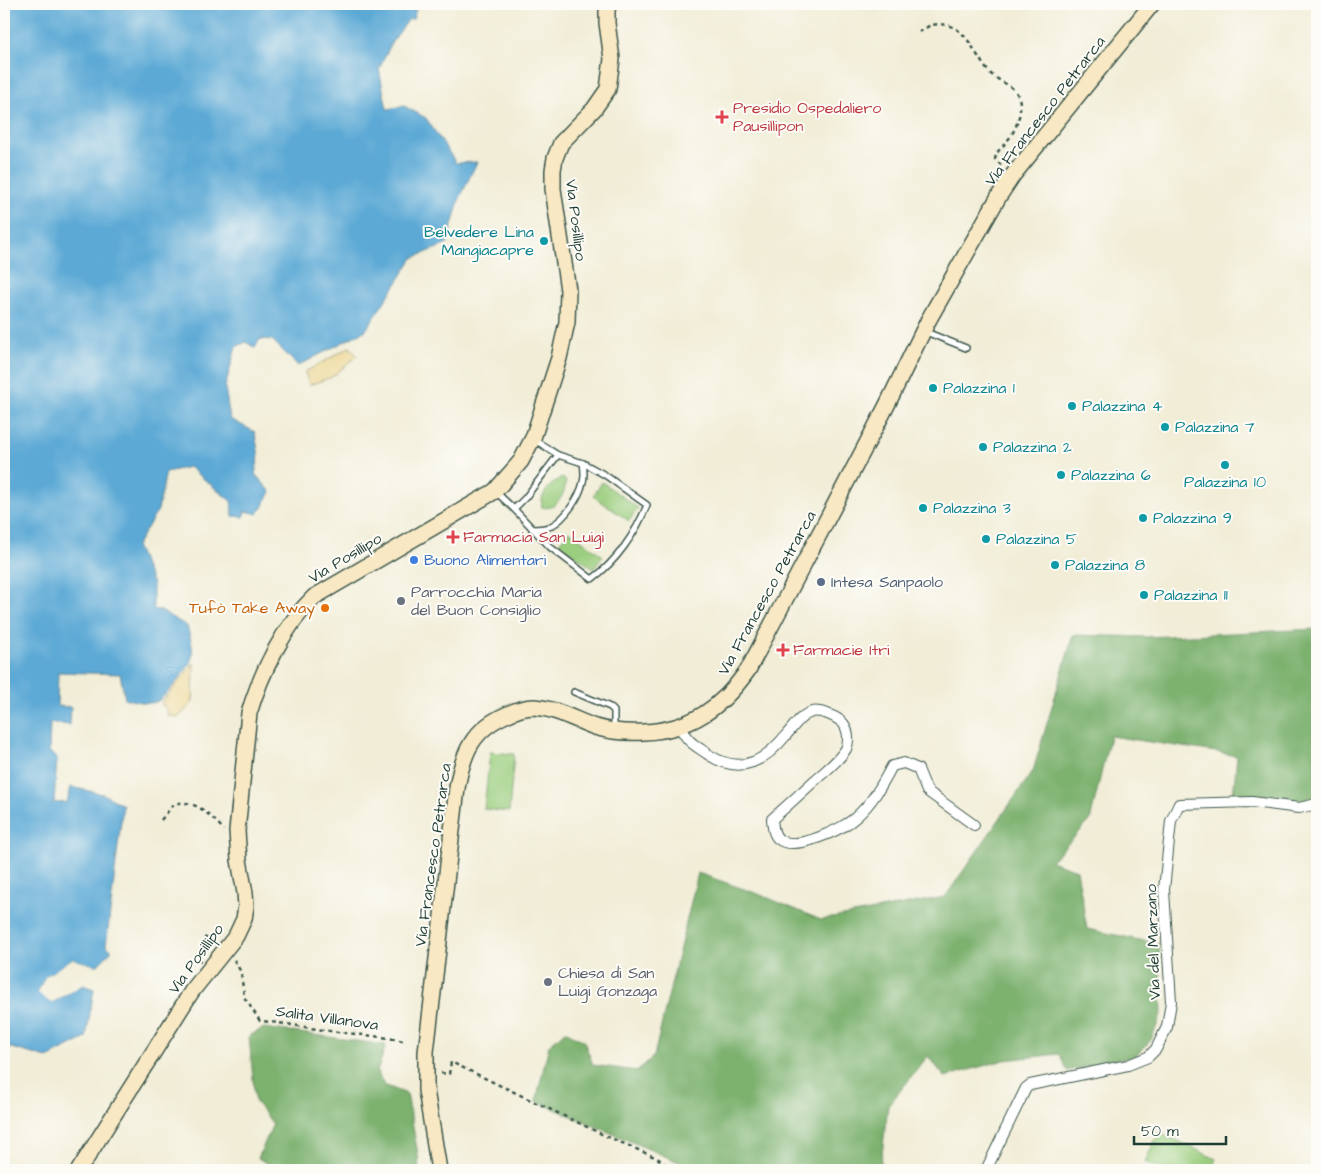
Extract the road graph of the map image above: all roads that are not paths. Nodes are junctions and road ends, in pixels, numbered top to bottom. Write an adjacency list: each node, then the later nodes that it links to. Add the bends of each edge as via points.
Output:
1 (610, 4): 5 (street, Via Posillipo, via 607,23 612,59 608,89 594,109 560,143 555,158 553,189 568,290 567,322)
2 (1152, 4): 3 (street, Via Francesco Petrarca, via 1013,175)
3 (923, 331): 4 (lane); 12 (street, Via Francesco Petrarca, via 748,670 721,702)
4 (966, 348)
5 (533, 438): 6 (lane); 8 (street, Via Posillipo, via 521,461)
6 (558, 455): 7 (lane); 9 (lane)
7 (583, 463): 10 (lane, via 583,484 564,516 552,526); 10 (lane, via 647,505 642,520 617,555 592,580)
8 (495, 491): 9 (lane); 16 (street, Via Posillipo, via 314,597 301,610 280,642 249,713 237,831 245,893 244,919 236,936 192,991)
9 (514, 509): 10 (lane)
10 (532, 529)
11 (574, 692): 13 (lane, via 614,711)
12 (680, 727): 13 (street, Via Francesco Petrarca, via 663,731); 15 (street, via 686,739 716,759 745,765 760,760 808,714 825,713 842,722 848,734 847,747 834,764 772,819 773,831 780,840 794,844 827,835 855,818 877,794 892,766 904,763 918,769 927,791)
13 (614, 732): 17 (street, Via Francesco Petrarca, via 558,712 533,707 517,710 487,725 469,746 461,763 426,1052 426,1090)
14 (1317, 804): 18 (street, Via del Marzano, via 1299,808 1252,802 1178,804 1171,821 1164,890 1171,1002 1167,1027 1156,1049 1148,1057 1128,1066 1030,1085)
15 (974, 826)
16 (78, 1170)
17 (440, 1170)
18 (986, 1170)

